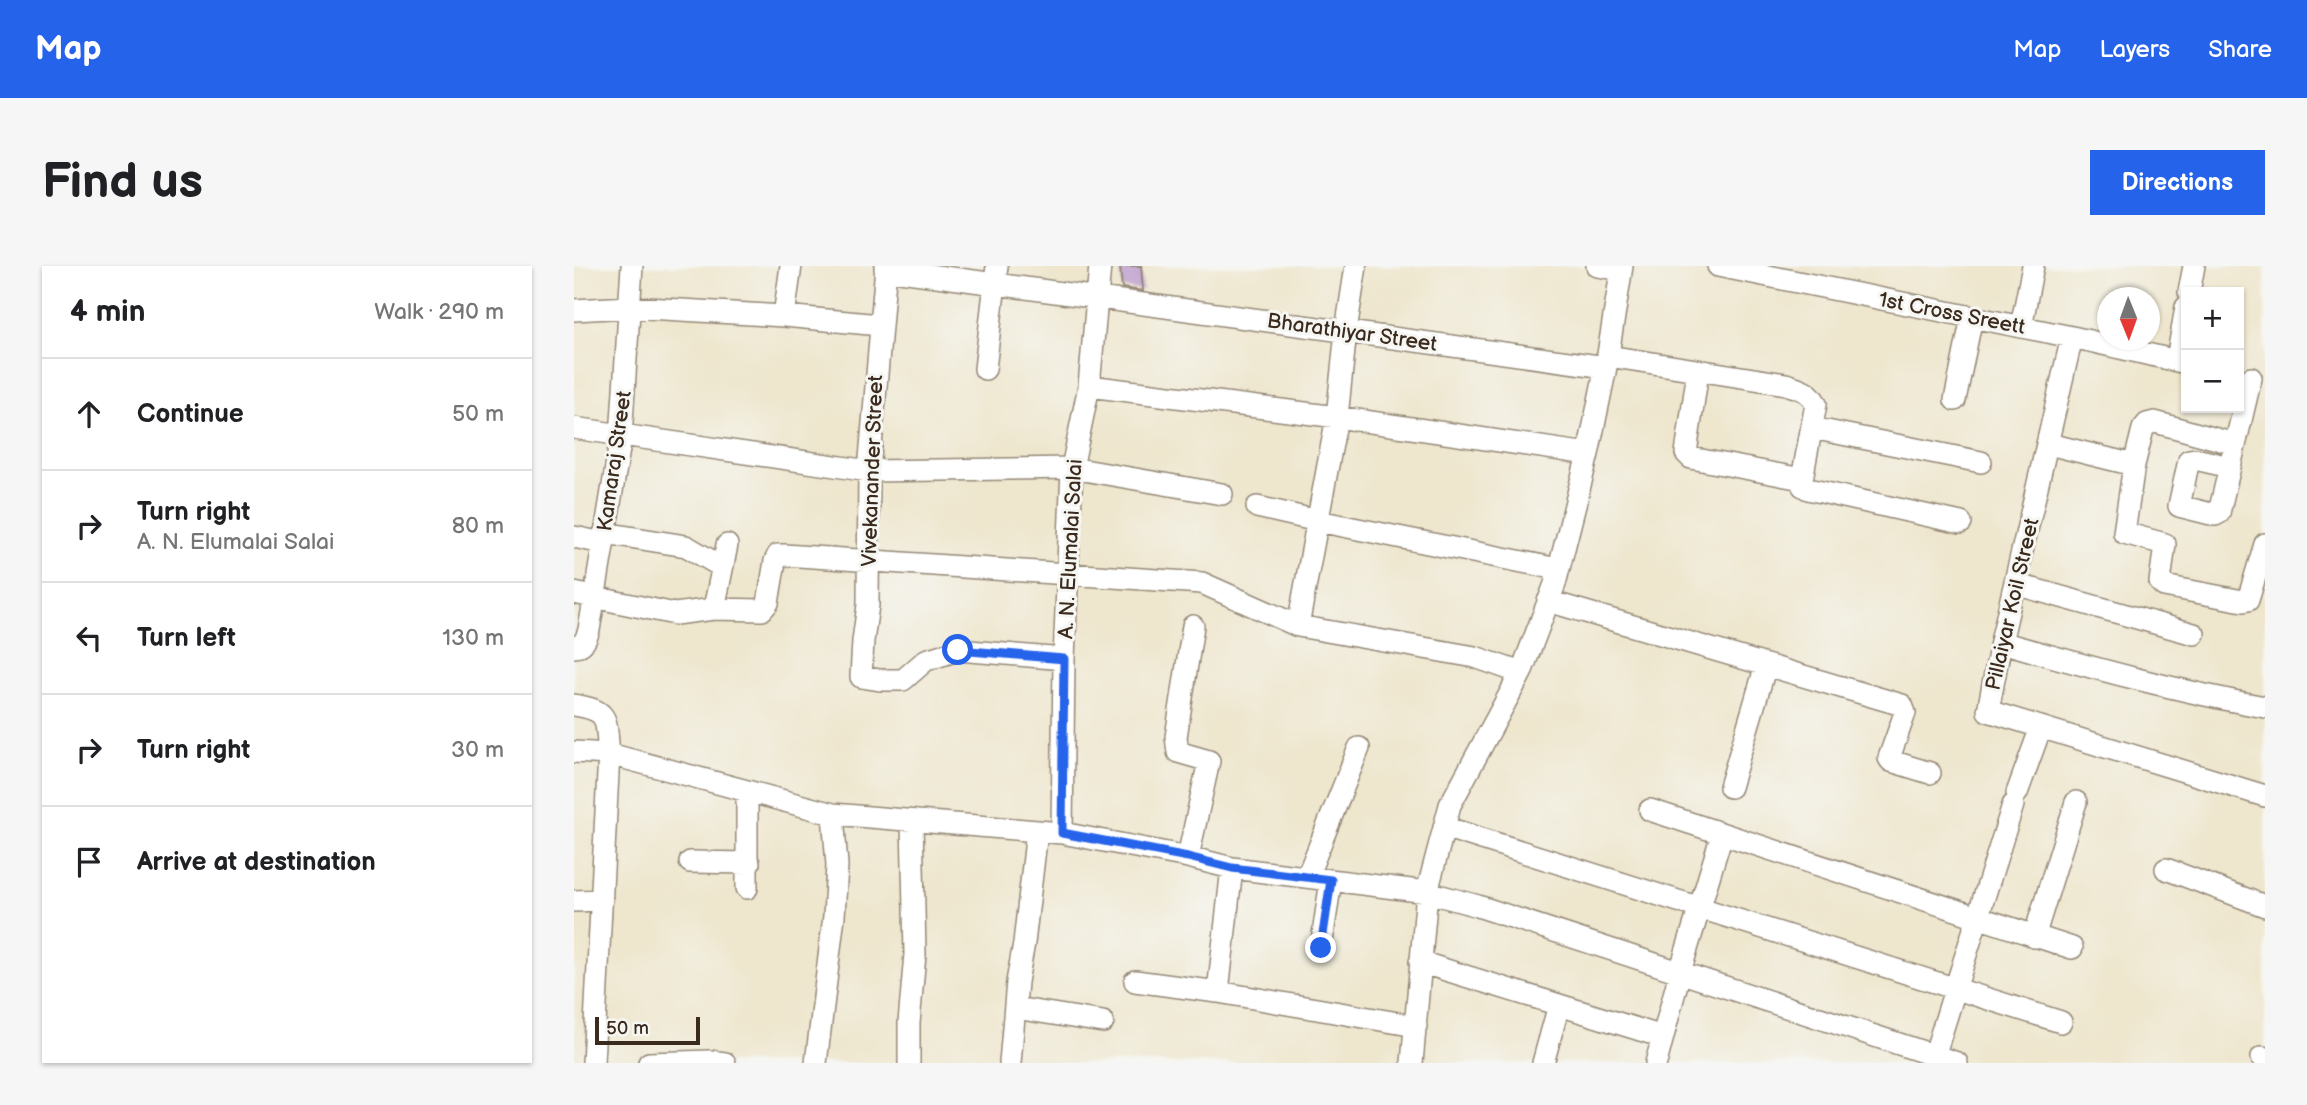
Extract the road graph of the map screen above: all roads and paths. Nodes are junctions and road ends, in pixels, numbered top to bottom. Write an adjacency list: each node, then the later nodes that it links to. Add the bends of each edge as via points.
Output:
1 (632, 266): 14 (street, Kamaraj Street)
2 (790, 266): 16 (street)
3 (1100, 266): 13 (street, A. N. Elumalai Salai)
4 (1356, 266): 20 (street)
5 (1597, 266): 10 (street)
6 (1718, 266): 17 (street, 1st Cross Sreett)
7 (2033, 266): 19 (street)
8 (2194, 266): 12 (street)
9 (885, 267): 11 (street, Bharathiyar Street); 18 (street, Vivekanander Street)
10 (1622, 268): 22 (street)
11 (997, 275): 13 (street, Bharathiyar Street); 24 (street)
12 (2190, 287)
13 (1098, 299): 20 (street, Bharathiyar Street); 27 (street, A. N. Elumalai Salai)
14 (629, 307): 15 (street); 16 (street); 32 (street, Kamaraj Street)
15 (574, 310)
16 (783, 316): 18 (street)
17 (1972, 317): 19 (street, 1st Cross Sreett); 28 (street)
18 (880, 325): 40 (street, Vivekanander Street)
19 (2021, 327): 21 (street, 1st Cross Sreett)
20 (1346, 331): 22 (street, Bharathiyar Street); 29 (street)
21 (2072, 337): 23 (street, 1st Cross Sreett); 33 (street, Pillaiyar Koil Street)
22 (1607, 362): 25 (street, Bharathiyar Street); 35 (street)
23 (2181, 362)
24 (985, 369)
25 (1698, 371): 31 (street, Bharathiyar Street, via 1807,391 1816,404); 41 (street, via 1686,453 1691,458)
26 (2252, 378): 34 (street)
27 (1089, 386): 29 (street); 39 (street, A. N. Elumalai Salai)
28 (1955, 400)
29 (1337, 417): 35 (street); 44 (street)
30 (574, 428): 32 (street)
31 (1812, 428): 36 (street); 41 (street, Bharathiyar Street)
32 (621, 436): 40 (street); 47 (street, Kamaraj Street)
33 (2049, 444): 37 (street); 54 (street, Pillaiyar Koil Street)
34 (2235, 444): 37 (street, via 2155,422 2143,429); 38 (street)
35 (1588, 454): 52 (street)
36 (1981, 462)
37 (2134, 465): 48 (street, via 2124,533 2165,544 2164,586 2248,600)
38 (2230, 467)
39 (1072, 468): 40 (street); 42 (street); 53 (street, A. N. Elumalai Salai)
40 (869, 471): 50 (street, Vivekanander Street)
41 (1802, 479): 45 (street, via 1808,489)
42 (1222, 494)
43 (1257, 507): 44 (street)
44 (1318, 521): 52 (street); 59 (street)
45 (1961, 523)
46 (574, 537): 47 (street)
47 (604, 538): 51 (street, via 686,546); 55 (street, Kamaraj Street)
48 (2265, 544)
49 (727, 545): 51 (street)
50 (868, 559): 53 (street); 57 (street, via 778,555 768,603 762,610); 63 (street, Vivekanander Street, via 861,677 903,680 926,660 958,650)
51 (722, 568): 57 (street)
52 (1558, 569): 56 (street)
53 (1069, 575): 59 (street, via 1202,583); 63 (street, A. N. Elumalai Salai)
54 (2015, 584): 60 (street); 61 (street, Pillaiyar Koil Street)
55 (583, 596): 57 (street, via 675,614); 62 (street, Kamaraj Street, via 585,642)
56 (1548, 601): 64 (street); 65 (street)
57 (714, 609)
58 (1194, 626): 84 (street, via 1176,737 1178,752 1209,761)
59 (1298, 626): 65 (street, via 1475,657)
60 (2194, 634)
61 (2001, 642): 67 (street, via 2126,677); 68 (street, Pillaiyar Koil Street, via 1988,711)
62 (574, 647)
63 (1064, 659): 82 (street, A. N. Elumalai Salai)
64 (1766, 665): 72 (street, via 1902,705 1905,713 1889,758); 73 (street)
65 (1521, 673): 80 (street, via 1450,805)
66 (574, 705): 71 (street, via 601,712)
67 (2265, 707)
68 (2041, 727): 75 (street, Pillaiyar Koil Street); 97 (street)
69 (1359, 748): 89 (street)
70 (574, 752): 71 (street)
71 (610, 754): 74 (street); 93 (street)
72 (1930, 773)
73 (1730, 787)
74 (747, 792): 78 (street); 86 (street)
75 (2265, 796)
76 (2076, 802): 98 (street)
77 (1650, 810): 83 (street)
78 (833, 814): 79 (street); 116 (street, via 834,916)
79 (912, 821): 81 (street); 117 (street, via 915,954)
80 (1444, 827): 92 (street); 96 (street)
81 (1037, 831): 82 (street); 107 (street)
82 (1062, 833): 84 (street)
83 (1722, 834): 96 (street); 97 (street)
84 (1188, 857): 87 (street)
85 (690, 862): 86 (street)
86 (748, 863): 91 (street)
87 (1232, 868): 89 (street); 105 (street)
88 (2166, 869): 95 (street)
89 (1307, 877): 90 (street)
90 (1331, 880): 92 (street); 99 (street)
91 (747, 888)
92 (1427, 892): 101 (street); 102 (street)
93 (603, 900): 94 (street); 114 (street)
94 (574, 901)
95 (2265, 906)
96 (1700, 908): 102 (street); 104 (street)
97 (1976, 919): 98 (street); 104 (street)
98 (2034, 937): 100 (street)
99 (1321, 948)
100 (2072, 948)
101 (1420, 962): 106 (street); 110 (street)
102 (1680, 972): 111 (street); 112 (street)
103 (1135, 981): 105 (street)
104 (1954, 989): 109 (street); 112 (street)
105 (1218, 992): 110 (street)
106 (1559, 1005): 111 (street); 120 (street)
107 (1015, 1008): 108 (street); 118 (street)
108 (1102, 1022)
109 (2061, 1022)
110 (1416, 1026): 119 (street)
111 (1663, 1037): 121 (street)
112 (1933, 1059): 122 (street)
113 (715, 1062): 115 (street)
114 (593, 1063)
115 (649, 1063)
116 (816, 1063)
117 (909, 1063)
118 (1010, 1063)
119 (1412, 1063)
120 (1543, 1063)
121 (1656, 1063)
122 (1957, 1063)

